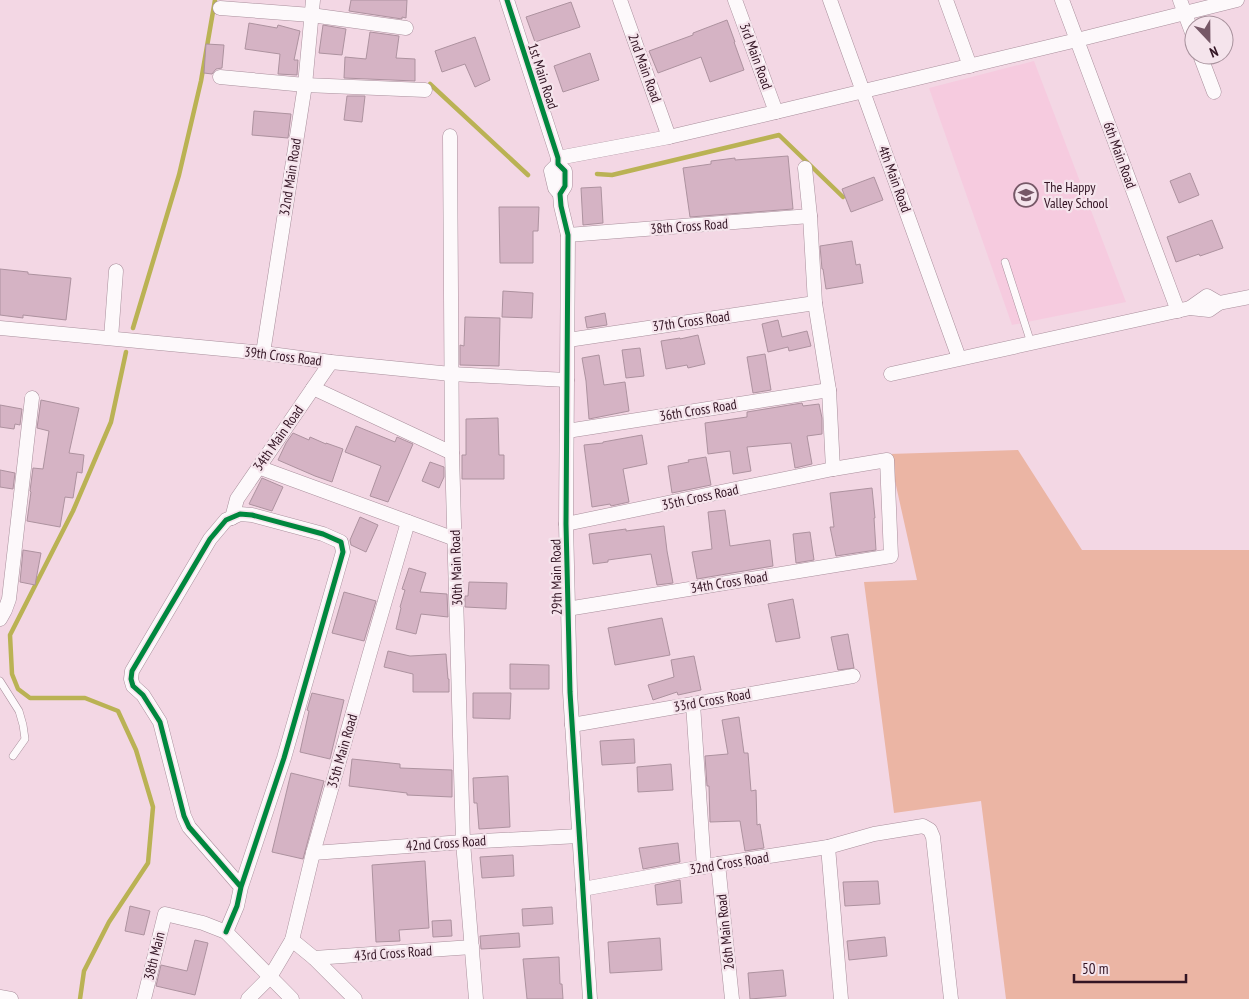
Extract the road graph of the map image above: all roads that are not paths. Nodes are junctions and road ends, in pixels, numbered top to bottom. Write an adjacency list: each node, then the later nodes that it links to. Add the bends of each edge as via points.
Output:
1 (313, 0): 11 (street, 32nd Main Road)
2 (507, 0): 24 (street, 1st Main Road)
3 (620, 0): 23 (street, 2nd Main Road)
4 (735, 0): 21 (street, 3rd Main Road)
5 (830, 0): 19 (street, 4th Main Road)
6 (946, 0): 15 (street)
7 (1062, 0): 13 (street, 6th Main Road)
8 (1237, 0): 9 (street)
9 (1182, 7): 13 (street)
10 (220, 8): 11 (street)
11 (311, 15): 12 (street); 17 (street, 32nd Main Road)
12 (406, 28)
13 (1077, 40): 15 (street); 32 (street, 6th Main Road)
14 (1204, 65): 20 (street)
15 (970, 66): 19 (street)
16 (220, 77): 17 (street)
17 (305, 85): 18 (street); 37 (street, 32nd Main Road)
18 (424, 90)
19 (863, 91): 21 (street); 38 (street, 4th Main Road)
20 (1214, 92)
21 (776, 112): 23 (street)
22 (450, 136): 40 (street, 30th Main Road)
23 (669, 137): 24 (street)
24 (558, 161): 27 (street, 29th Main Road, via 551,172 560,194)
25 (805, 168): 26 (street)
26 (810, 216): 27 (street, 38th Cross Road); 31 (street)
27 (568, 235): 35 (street, 29th Main Road)
28 (1005, 262): 36 (lane)
29 (116, 271): 34 (street)
30 (1249, 297): 32 (street, via 1219,303 1209,310)
31 (815, 303): 35 (street, 37th Cross Road); 44 (street)
32 (1184, 309): 36 (street)
33 (0, 328): 34 (street, 39th Cross Road)
34 (111, 338): 37 (street, 39th Cross Road)
35 (568, 340): 42 (street, 29th Main Road)
36 (1031, 343): 38 (street)
37 (262, 353): 39 (street, 39th Cross Road)
38 (959, 358): 41 (street)
39 (326, 361): 40 (street, 39th Cross Road); 43 (street, 34th Main Road)
40 (451, 374): 42 (street, 39th Cross Road); 47 (street, 30th Main Road)
41 (891, 374)
42 (567, 380): 46 (street, 29th Main Road)
43 (313, 388): 47 (street); 48 (street, 34th Main Road)
44 (829, 390): 46 (street, 36th Cross Road); 49 (street)
45 (32, 398): 56 (street, via 8,599)
46 (567, 431): 52 (street, 29th Main Road)
47 (452, 453): 53 (street, 30th Main Road)
48 (258, 467): 50 (street, 34th Main Road, via 237,499); 51 (street)
49 (833, 469): 52 (street, 35th Cross Road); 54 (street, 35th Cross Road, via 887,460)
50 (232, 518): 67 (street, via 226,520 210,539 132,670 131,679 160,722 184,816 196,835); 67 (street, via 240,514 252,515 324,534 341,542 343,552 284,758)
51 (408, 522): 53 (street); 65 (street, 35th Main Road)
52 (566, 524): 55 (street, 29th Main Road)
53 (455, 539): 63 (street, 30th Main Road)
54 (891, 556): 55 (street, 34th Cross Road)
55 (567, 608): 60 (street, 29th Main Road)
56 (0, 619)
57 (853, 676): 59 (street, 33rd Cross Road)
58 (0, 681): 61 (lane, via 19,711 23,725 25,739)
59 (692, 704): 60 (street, 33rd Cross Road); 66 (street, 26th Main Road)
60 (572, 725): 62 (street, 29th Main Road)
61 (13, 756)
62 (579, 836): 63 (street, 42nd Cross Road); 68 (street, 29th Main Road)
63 (463, 842): 65 (street, 42nd Cross Road); 71 (street, 30th Main Road)
64 (828, 847): 66 (street, 32nd Cross Road); 83 (street); 84 (street, 32nd Cross Road, via 874,834 923,826 930,830)
65 (313, 853): 70 (street, 35th Main Road)
66 (711, 866): 68 (street, 32nd Cross Road); 82 (street, 26th Main Road)
67 (241, 887): 69 (street)
68 (583, 889): 81 (street, 29th Main Road)
69 (226, 932): 73 (street); 76 (street, 38th Main, via 165,914)
70 (292, 940): 72 (street); 73 (street, 35th Main Road)
71 (472, 947): 72 (street, 43rd Cross Road); 80 (street, 30th Main Road)
72 (314, 958): 79 (street)
73 (270, 977): 77 (street, 35th Main Road); 78 (street)
74 (0, 997): 75 (street)
75 (11, 999)
76 (144, 999)
77 (248, 999)
78 (292, 999)
79 (356, 999)
80 (476, 999)
81 (590, 999)
82 (732, 999)
83 (841, 999)
84 (951, 999)

